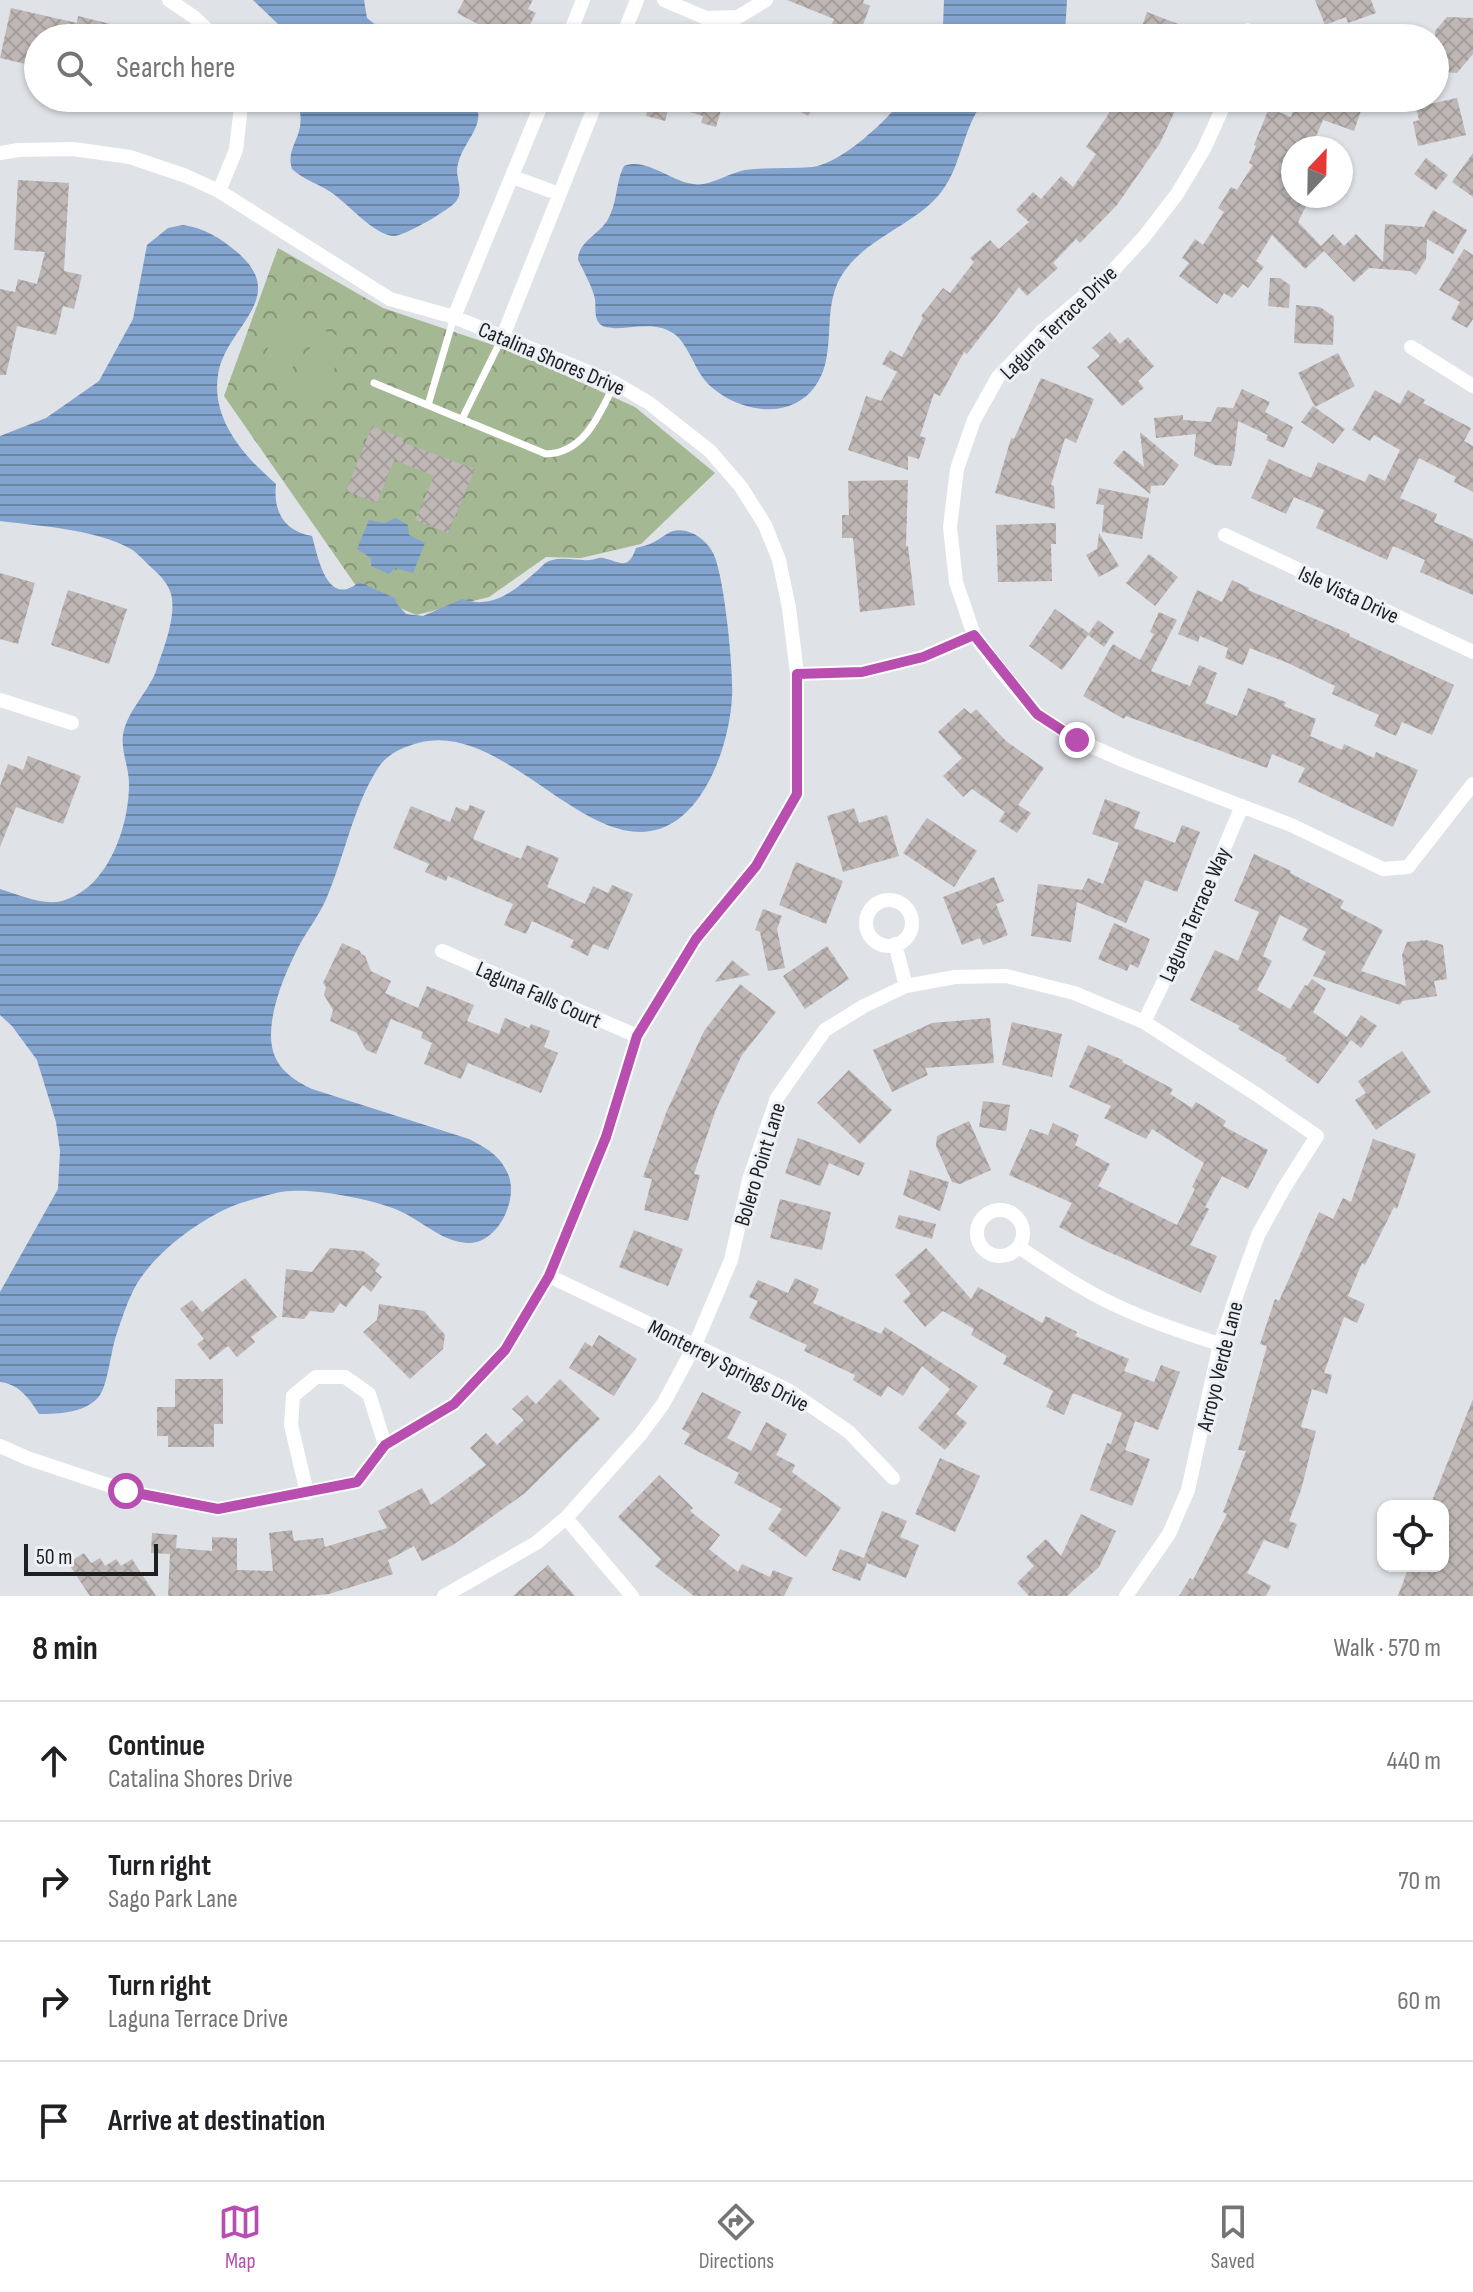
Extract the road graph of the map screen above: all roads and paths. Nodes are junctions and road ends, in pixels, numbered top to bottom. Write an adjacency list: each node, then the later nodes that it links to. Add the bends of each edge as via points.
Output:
1 (169, 0): 6 (street)
2 (583, 0): 7 (street)
3 (637, 0): 8 (street)
4 (664, 0): 5 (street, via 706,18 738,17)
5 (766, 0)
6 (201, 24)
7 (574, 24)
8 (628, 24)
9 (240, 112): 15 (street, via 236,150)
10 (539, 112): 14 (street)
11 (592, 112): 16 (street)
12 (1221, 112): 26 (street, Laguna Terrace Drive, via 1184,183 1144,237 998,377 974,420 957,469 950,527 956,582)
13 (0, 153): 15 (street, Catalina Shores Drive, via 73,149 130,157)
14 (513, 177): 16 (street); 17 (street)
15 (219, 191): 17 (street, Catalina Shores Drive, via 390,299)
16 (559, 194): 18 (street)
17 (454, 317): 18 (street, Catalina Shores Drive); 23 (lane)
18 (503, 336): 21 (street, Catalina Shores Drive); 24 (lane)
19 (1411, 347): 22 (street)
20 (374, 383): 23 (lane)
21 (615, 383): 24 (lane, via 586,435 561,454 546,454); 28 (street, Catalina Shores Drive, via 710,451 765,525 779,560)
22 (1473, 386)
23 (428, 405): 24 (lane)
24 (462, 419)
25 (1225, 535): 27 (street, Isle Vista Drive)
26 (974, 635): 28 (street, via 923,657 862,672); 32 (street, Laguna Terrace Drive, via 1050,723 1127,762)
27 (1473, 652)
28 (797, 674): 37 (street, Catalina Shores Drive, via 797,794 756,866 696,939)
29 (0, 700): 30 (street)
30 (72, 723)
31 (1473, 784): 32 (street, Laguna Terrace Drive, via 1408,867 1383,869)
32 (1242, 806): 36 (street, Laguna Terrace Way)
33 (895, 944): 35 (street)
34 (442, 951): 37 (street, Laguna Falls Court)
35 (906, 986): 36 (street, Bolero Point Lane, via 955,977 1006,976 1074,993); 42 (street, Bolero Point Lane, via 825,1030 777,1098 749,1180 731,1260)
36 (1144, 1022): 38 (street, Bolero Point Lane)
37 (637, 1036): 40 (street, Catalina Shores Drive, via 606,1137)
38 (1317, 1136): 41 (street, Arroyo Verde Lane, via 1258,1235)
39 (1019, 1247): 41 (street, via 1114,1305)
40 (549, 1276): 42 (street, Monterrey Springs Drive); 43 (street, Catalina Shores Drive, via 505,1350 454,1404)
41 (1220, 1344): 50 (street, Arroyo Verde Lane, via 1188,1490 1169,1534)
42 (695, 1345): 45 (street, Monterrey Springs Drive, via 788,1390 849,1432); 47 (street, Bolero Point Lane, via 640,1435)
43 (385, 1445): 46 (street, Catalina Shores Drive, via 357,1482); 46 (street, via 369,1394 345,1377 316,1377 293,1396 291,1425)
44 (1, 1450): 46 (street, Catalina Shores Drive, via 126,1491 218,1509)
45 (893, 1478)
46 (307, 1493)
47 (566, 1518): 48 (street, Bolero Point Lane, via 536,1543); 49 (street)
48 (444, 1596)
49 (632, 1596)
50 (1126, 1596)

